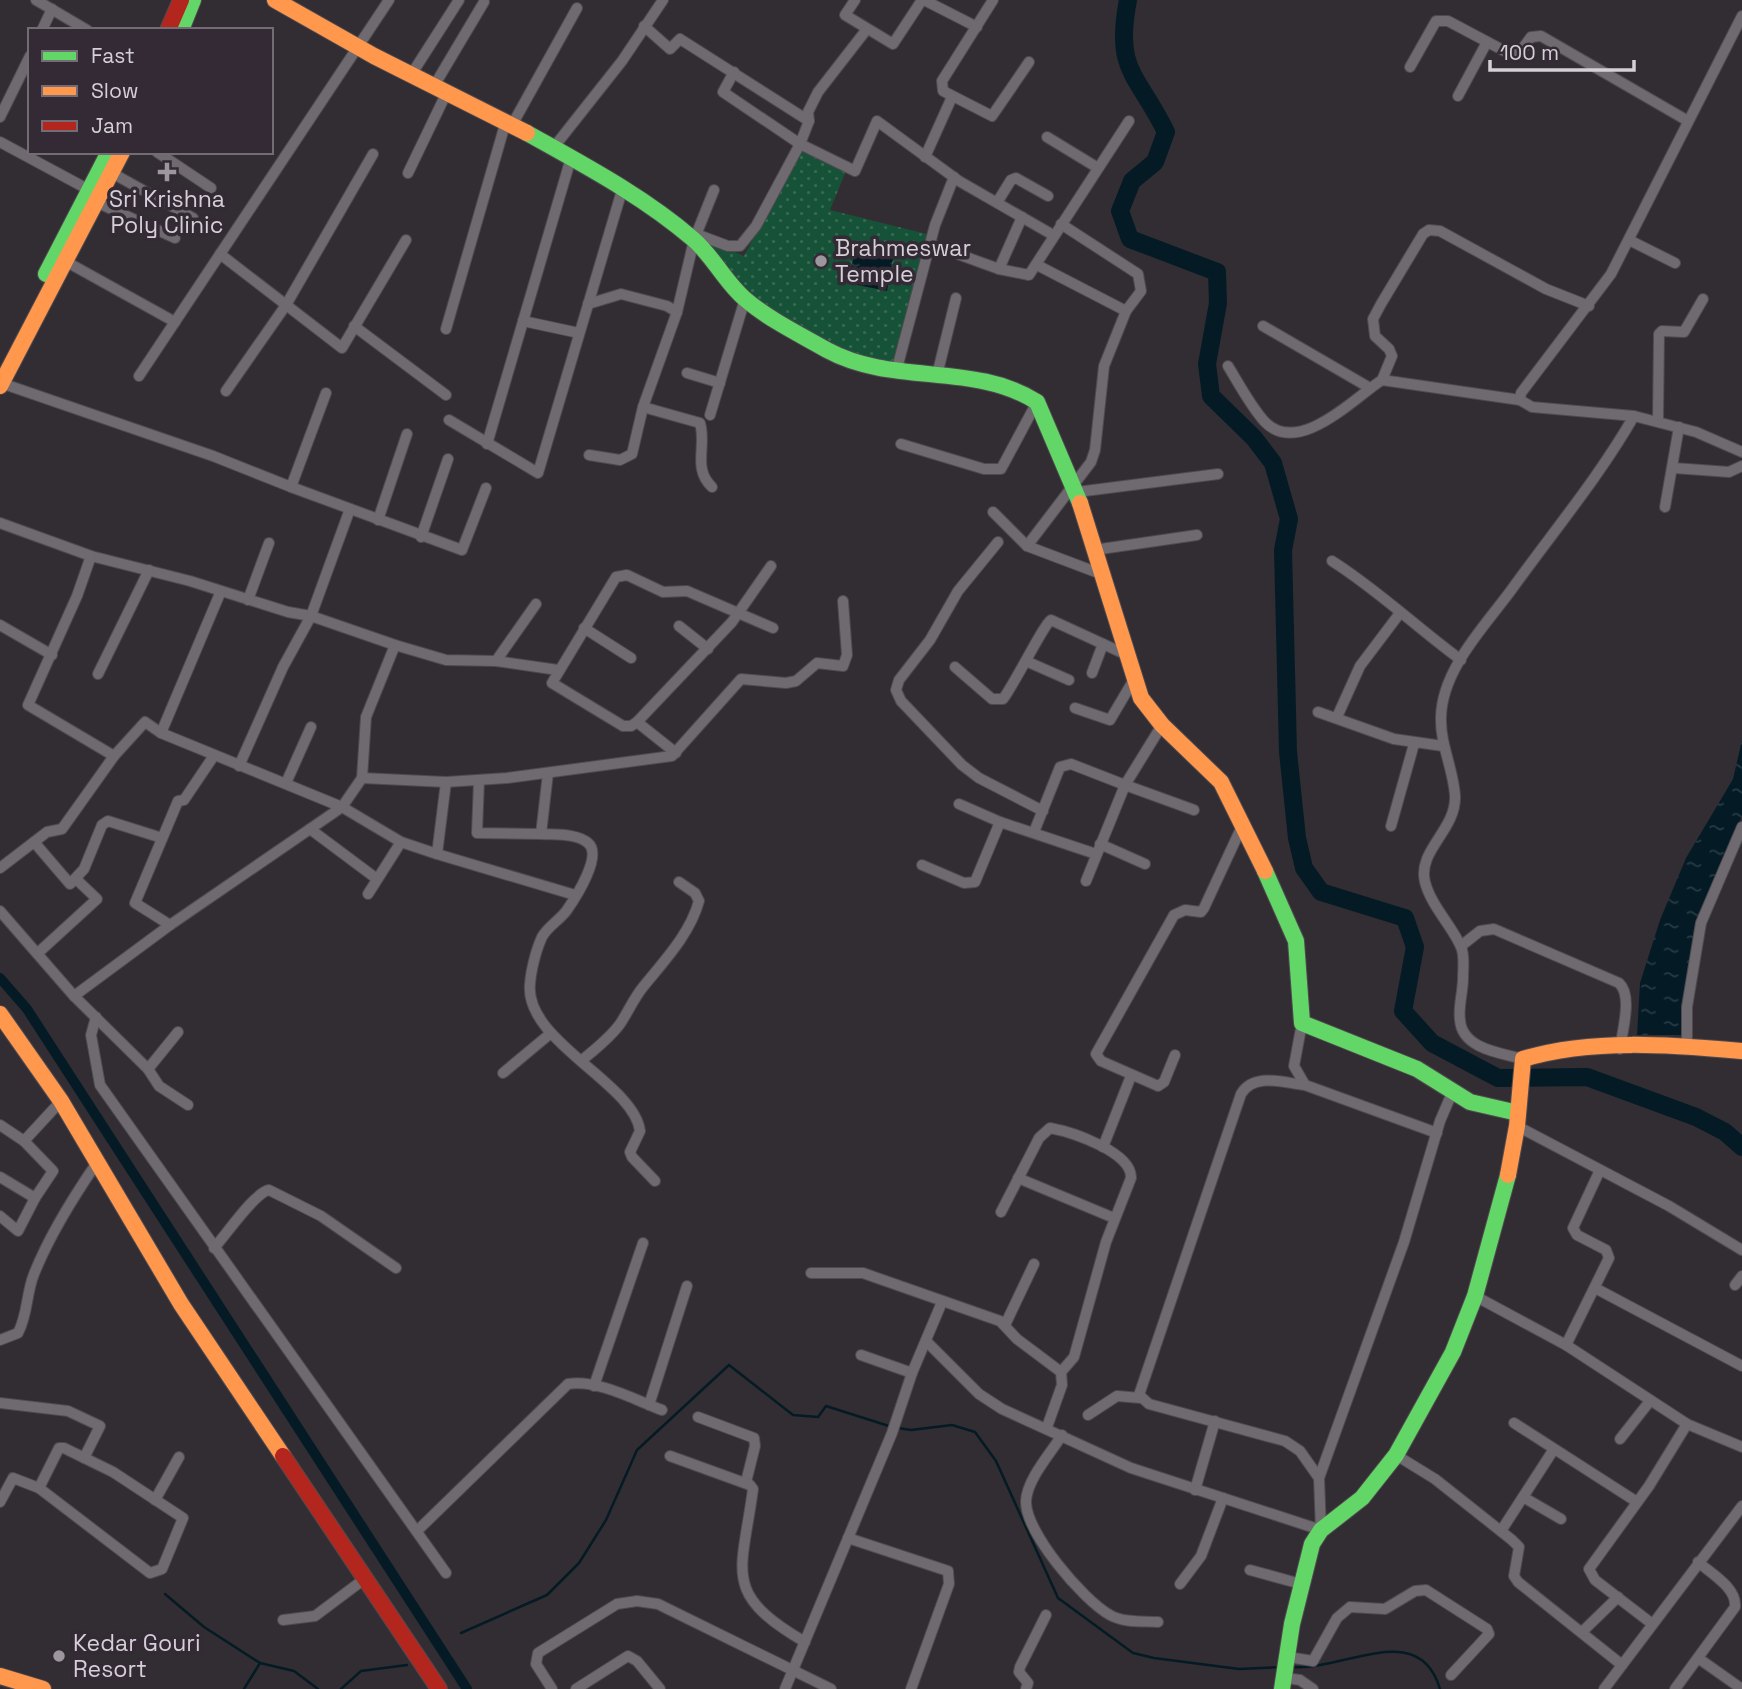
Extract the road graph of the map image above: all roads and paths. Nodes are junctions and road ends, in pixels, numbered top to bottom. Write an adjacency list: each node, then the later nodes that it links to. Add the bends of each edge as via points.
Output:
1 (36, 0): 13 (street)
2 (194, 0): 20 (street)
3 (275, 0): 23 (street)
4 (389, 0): 23 (street)
5 (459, 0): 28 (street)
6 (663, 0): 15 (street)
7 (855, 0): 21 (street, via 845,15)
8 (923, 0): 16 (street); 21 (street, via 893,44)
9 (993, 0): 16 (street)
10 (484, 2): 29 (street)
11 (174, 3): 19 (street)
12 (577, 8): 36 (street)
13 (52, 9): 17 (street); 18 (street)
14 (1742, 16): 35 (street)
15 (644, 26): 27 (street, via 670,48 680,39); 40 (street)
16 (977, 27): 31 (street, via 942,81 943,92)
17 (43, 28)
18 (84, 28)
19 (168, 28)
20 (182, 28)
21 (867, 29): 33 (street, via 818,92 808,112)
22 (1488, 42): 26 (street, via 1448,21 1436,21); 30 (street); 35 (street, via 1517,55 1531,37 1541,36)
23 (360, 48): 28 (street); 66 (street)
24 (28, 59): 32 (street)
25 (1029, 62): 31 (street, via 992,116)
26 (1410, 67)
27 (734, 72): 33 (street); 39 (street, via 723,92)
28 (411, 75): 29 (street)
29 (441, 89): 36 (street); 49 (street)
30 (1458, 96)
31 (952, 97): 45 (street)
32 (0, 117)
33 (809, 121): 39 (street)
34 (1129, 121): 47 (street)
35 (1688, 121): 64 (street)
36 (509, 123): 40 (street); 83 (street)
37 (1047, 136): 47 (street)
38 (0, 142): 54 (street)
39 (800, 144): 45 (street, via 855,172 877,121); 61 (street, via 756,226 740,246)
40 (554, 147): 46 (street)
41 (108, 154): 54 (street)
42 (121, 154): 48 (street)
43 (159, 154): 52 (street)
44 (373, 155): 74 (street)
45 (925, 157): 50 (street)
46 (571, 158): 51 (street); 79 (street)
47 (1098, 168): 59 (street)
48 (112, 173): 54 (street); 58 (street)
49 (408, 173)
50 (954, 177): 56 (street); 65 (street)
51 (623, 187): 61 (street); 75 (street)
52 (211, 188)
53 (714, 190): 61 (street)
54 (95, 195): 62 (street); 67 (street); 85 (street)
55 (1048, 197): 56 (street, via 1016,178)
56 (998, 201): 57 (street)
57 (1022, 217): 60 (street); 70 (street)
58 (193, 218)
59 (1061, 223): 60 (street); 77 (street, via 1138,274 1141,291)
60 (1053, 235): 69 (street)
61 (695, 237): 72 (street); 78 (street)
62 (175, 238)
63 (406, 240): 81 (street)
64 (1629, 240): 68 (street); 76 (street)
65 (930, 244): 70 (street); 87 (street)
66 (220, 254): 74 (street); 80 (street)
67 (65, 261): 80 (street); 93 (street)
68 (1675, 263)
69 (1037, 265): 70 (street, via 1022,276); 77 (street)
70 (999, 269)
71 (956, 298): 89 (street)
72 (745, 299): 87 (street, via 829,351); 92 (street)
73 (1703, 299): 104 (street, via 1684,332 1659,334)
74 (286, 304): 81 (street, via 342,348); 95 (street)
75 (588, 304): 78 (street, via 621,294); 84 (street)
76 (1589, 306): 91 (street, via 1546,289 1440,231 1429,230 1373,319 1375,336 1392,356); 98 (street, via 1524,386)
77 (1126, 311): 117 (street, via 1104,366 1095,450)
78 (677, 312): 100 (street)
79 (523, 321): 84 (street); 107 (street)
80 (175, 322): 90 (street)
81 (354, 326): 97 (street)
82 (1263, 326): 94 (street)
83 (446, 329)
84 (579, 333): 107 (street, via 538,473)
85 (0, 365)
86 (1228, 366): 94 (street, via 1264,421 1282,431 1315,426)
87 (896, 372): 89 (street)
88 (687, 373): 92 (street)
89 (937, 375): 99 (street, via 993,382)
90 (139, 376)
91 (1382, 380): 94 (street); 98 (street)
92 (720, 383): 101 (street)
93 (1, 385): 116 (street, via 213,456)
94 (1370, 388)
95 (226, 391)
96 (326, 393): 116 (street)
97 (446, 395)
98 (1520, 400): 102 (street, via 1532,407)
99 (1037, 402): 108 (street, via 1001,469 984,469); 117 (street)
100 (643, 407): 110 (street, via 628,458); 115 (street, via 700,423 704,434 701,469)
101 (710, 415)
102 (1634, 416): 104 (street); 152 (street)
103 (449, 420): 107 (street)
104 (1658, 420): 105 (street)
105 (1679, 427): 109 (street); 113 (street)
106 (407, 434): 122 (street)
107 (487, 444)
108 (901, 444)
109 (1742, 452)
110 (589, 455)
111 (448, 459): 125 (street)
112 (1742, 466): 113 (street, via 1729,472)
113 (1674, 468): 119 (street)
114 (1218, 474): 117 (street)
115 (712, 486)
116 (290, 487): 120 (street)
117 (1075, 487): 128 (street); 129 (street)
118 (486, 488): 125 (street, via 462,550)
119 (1665, 508)
120 (350, 509): 122 (street); 141 (street)
121 (993, 512): 128 (street)
122 (378, 520): 125 (street)
123 (0, 523): 130 (street)
124 (1198, 536): 129 (street)
125 (421, 537)
126 (998, 542): 183 (street, via 958,591 930,640 898,680 897,690 901,701 962,765)
127 (269, 543): 136 (street)
128 (1027, 546): 134 (street)
129 (1094, 551): 134 (street)
130 (91, 556): 133 (street); 149 (street)
131 (1332, 561): 140 (street, via 1372,586)
132 (771, 566): 139 (street)
133 (149, 570): 135 (street); 158 (street)
134 (1101, 574): 150 (street)
135 (221, 591): 136 (street); 167 (street)
136 (248, 600): 141 (street)
137 (843, 601): 170 (street, via 847,655 843,666 817,663 796,681 786,683 741,678)
138 (536, 604): 153 (street)
139 (739, 612): 144 (street, via 687,592 656,590 621,574); 145 (street); 148 (street)
140 (1400, 613): 152 (street); 163 (street, via 1360,666)
141 (311, 616): 147 (street); 173 (street)
142 (0, 625): 149 (street)
143 (679, 626): 148 (street)
144 (584, 628): 151 (street); 156 (street)
145 (773, 628)
146 (1103, 644): 150 (street); 154 (street, via 1051,620 1044,625); 157 (street)
147 (395, 645): 153 (street, via 446,660); 175 (street, via 368,708)
148 (708, 649): 164 (street)
149 (52, 654): 171 (street, via 28,705)
150 (1127, 655): 160 (street)
151 (631, 658)
152 (1461, 660): 169 (street, via 1440,716)
153 (496, 662): 156 (street)
154 (1028, 662): 155 (street, via 998,700); 159 (street)
155 (955, 667)
156 (558, 670): 164 (street, via 552,679 555,685 623,726)
157 (1091, 673)
158 (97, 674)
159 (1069, 680)
160 (1133, 681): 161 (street, via 1110,720); 165 (street)
161 (1075, 708)
162 (1318, 712): 163 (street)
163 (1337, 718): 168 (street)
164 (637, 722): 170 (street)
165 (1162, 725): 179 (street); 185 (street, via 1221,782)
166 (311, 727): 178 (street)
167 (161, 733): 171 (street, via 145,722); 172 (street)
168 (1414, 744): 169 (street); 186 (street)
169 (1443, 746): 207 (street, via 1455,794 1453,810 1444,834 1427,856 1425,883)
170 (676, 753): 174 (street, via 667,758)
171 (114, 756): 192 (street, via 62,829 47,832)
172 (214, 757): 173 (street); 191 (street, via 184,800 178,801)
173 (240, 766): 178 (street)
174 (548, 773): 176 (street); 190 (street)
175 (362, 778): 177 (street); 181 (street)
176 (479, 780): 177 (street); 190 (street, via 477,834)
177 (446, 782): 195 (street)
178 (286, 783): 181 (street)
179 (1125, 785): 182 (street); 183 (street, via 1065,764); 194 (street)
180 (959, 804): 184 (street)
181 (342, 807): 188 (street); 193 (street)
182 (1195, 810)
183 (1043, 811): 189 (street)
184 (1000, 822): 189 (street); 197 (street, via 975,882 964,883)
185 (1243, 824): 212 (street, via 1296,942); 223 (street, via 1204,908 1174,915 1098,1048 1101,1062)
186 (1391, 827)
187 (1742, 827): 215 (street, via 1701,923)
188 (310, 829): 200 (street); 206 (street)
189 (1034, 832): 194 (street)
190 (541, 834): 204 (street, via 589,843 593,860)
191 (163, 838): 199 (street, via 108,821); 206 (street, via 135,903)
192 (34, 842): 198 (street); 199 (street, via 70,884)
193 (401, 842): 195 (street); 200 (street)
194 (1098, 849): 196 (street); 201 (street)
195 (437, 854): 204 (street)
196 (1145, 864)
197 (922, 865)
198 (0, 867)
199 (76, 879): 208 (street, via 97,900)
200 (377, 879): 203 (street)
201 (1086, 881)
202 (679, 882): 219 (street, via 699,901 686,932 620,1024)
203 (368, 894)
204 (575, 895): 214 (street, via 543,936 530,985 534,1007)
205 (0, 911): 208 (street)
206 (170, 925): 209 (street)
207 (1461, 946): 216 (street, via 1480,930 1494,929 1619,983 1626,1001); 220 (street, via 1460,1020 1464,1034 1480,1046)
208 (39, 952): 209 (street)
209 (74, 996): 210 (street)
210 (96, 1017): 221 (street); 243 (street, via 91,1035 100,1085)
211 (3, 1022): 226 (street)
212 (1302, 1023): 224 (street, via 1294,1066); 225 (street, via 1417,1069)
213 (178, 1032): 221 (street)
214 (551, 1032): 219 (street); 222 (street)
215 (1683, 1048): 216 (street); 217 (street)
216 (1625, 1049): 220 (street, via 1563,1049 1537,1053)
217 (1742, 1051)
218 (1175, 1055): 223 (street, via 1161,1084)
219 (581, 1062): 237 (street, via 634,1115 640,1131 630,1152)
220 (1522, 1062): 228 (street)
221 (148, 1069): 227 (street, via 159,1086)
222 (503, 1073)
223 (1131, 1076): 232 (street)
224 (1305, 1085): 230 (street); 261 (street, via 1260,1080 1251,1082 1241,1094 1140,1386)
225 (1452, 1093): 228 (street); 230 (street)
226 (61, 1101): 231 (street); 233 (street)
227 (188, 1105)
228 (1518, 1113): 234 (street); 250 (street, via 1506,1183)
229 (0, 1125): 231 (street)
230 (1437, 1133): 280 (street, via 1404,1242)
231 (24, 1141): 238 (street, via 54,1171)
232 (1103, 1147): 236 (street, via 1050,1128 1044,1130); 241 (street, via 1127,1163 1131,1172)
233 (96, 1164): 253 (street, via 64,1211 34,1275 18,1333); 298 (street, via 181,1304)
234 (1600, 1170): 244 (street); 249 (street, via 1573,1228 1577,1235 1610,1253)
235 (0, 1177): 238 (street)
236 (1017, 1178): 239 (street); 241 (street)
237 (655, 1181)
238 (35, 1198): 240 (street, via 18,1231)
239 (1001, 1212)
240 (0, 1216)
241 (1114, 1219): 258 (street, via 1074,1357)
242 (643, 1243): 260 (street)
243 (214, 1248): 246 (street, via 255,1198 269,1190 321,1216); 292 (street)
244 (1742, 1250)
245 (1034, 1264): 252 (street)
246 (396, 1268)
247 (811, 1273): 251 (street, via 863,1273)
248 (687, 1286): 264 (street)
249 (1595, 1287): 255 (street); 257 (street)
250 (1475, 1296): 255 (street); 276 (street, via 1453,1352)
251 (942, 1302): 252 (street); 254 (street)
252 (1005, 1325): 258 (street)
253 (0, 1340)
254 (926, 1341): 259 (street); 271 (street, via 979,1394)
255 (1566, 1345): 262 (street)
256 (861, 1355): 259 (street)
257 (1742, 1366)
258 (1061, 1372): 271 (street, via 1062,1385)
259 (912, 1373): 294 (street)
260 (594, 1386): 264 (street); 292 (street, via 578,1382 559,1390)
261 (1141, 1398): 266 (street, via 1117,1396); 268 (street)
262 (1650, 1401): 270 (street); 273 (street)
263 (0, 1403): 279 (street, via 68,1411 100,1426)
264 (649, 1405): 265 (street)
265 (662, 1410)
266 (1088, 1415)
267 (698, 1418): 281 (street, via 754,1438)
268 (1215, 1421): 280 (street, via 1293,1446); 283 (street)
269 (1514, 1423): 275 (street)
270 (1687, 1424): 274 (street); 288 (street)
271 (1047, 1427): 272 (street)
272 (1062, 1435): 283 (street, via 1122,1464); 304 (street, via 1027,1494 1027,1510 1073,1586 1110,1615)
273 (1620, 1439)
274 (1742, 1447)
275 (1554, 1449): 284 (street); 288 (street)
276 (1396, 1455): 291 (street, via 1362,1498); 293 (street)
277 (670, 1456): 281 (street)
278 (179, 1457): 286 (street)
279 (84, 1458): 282 (street, via 58,1448); 286 (street)
280 (1319, 1478): 291 (street)
281 (746, 1482): 307 (street, via 753,1489 740,1571 744,1590 768,1619)
282 (39, 1488): 286 (street, via 150,1573 162,1569 183,1518); 287 (street, via 13,1478)
283 (1195, 1490): 285 (street)
284 (1522, 1497): 290 (street); 293 (street)
285 (1223, 1498): 291 (street); 299 (street, via 1201,1556)
286 (155, 1500)
287 (0, 1502)
288 (1637, 1502): 301 (street, via 1589,1569 1595,1580)
289 (1742, 1506): 295 (street)
290 (1561, 1520)
291 (1321, 1530): 300 (street, via 1312,1544)
292 (417, 1531): 297 (street)
293 (1501, 1531): 306 (street, via 1519,1547 1514,1576 1518,1581)
294 (848, 1538): 307 (street); 324 (street, via 948,1572 949,1584)
295 (1698, 1562): 305 (street); 308 (street, via 1736,1598 1731,1615)
296 (1250, 1570): 300 (street)
297 (446, 1573)
298 (367, 1577): 303 (street, via 315,1616); 317 (street)
299 (1180, 1584)
300 (1301, 1584): 311 (street)
301 (1618, 1597): 305 (street); 306 (street)
302 (1046, 1615): 325 (street, via 1020,1667 1028,1683)
303 (283, 1620)
304 (1158, 1622)
305 (1651, 1623): 309 (street)
306 (1583, 1631): 309 (street)
307 (804, 1642): 310 (street)
308 (1698, 1657): 328 (street); 329 (street)
309 (1622, 1665): 327 (street)
310 (793, 1669): 318 (street, via 658,1604 625,1601 538,1653 536,1664); 322 (street); 323 (street)
311 (1286, 1672): 313 (street, via 1313,1661 1336,1618 1350,1607 1385,1609 1415,1591 1426,1590 1489,1634); 326 (street)
312 (0, 1675): 315 (street)
313 (1451, 1675)
314 (592, 1679): 319 (street); 320 (street); 321 (street, via 628,1656)
315 (22, 1685): 316 (street)
316 (43, 1689)
317 (439, 1689)
318 (552, 1689)
319 (576, 1689)
320 (601, 1689)
321 (660, 1689)
322 (785, 1689)
323 (831, 1689)
324 (911, 1689)
325 (1026, 1689)
326 (1313, 1689)
327 (1604, 1689)
328 (1675, 1689)
329 (1742, 1689)

